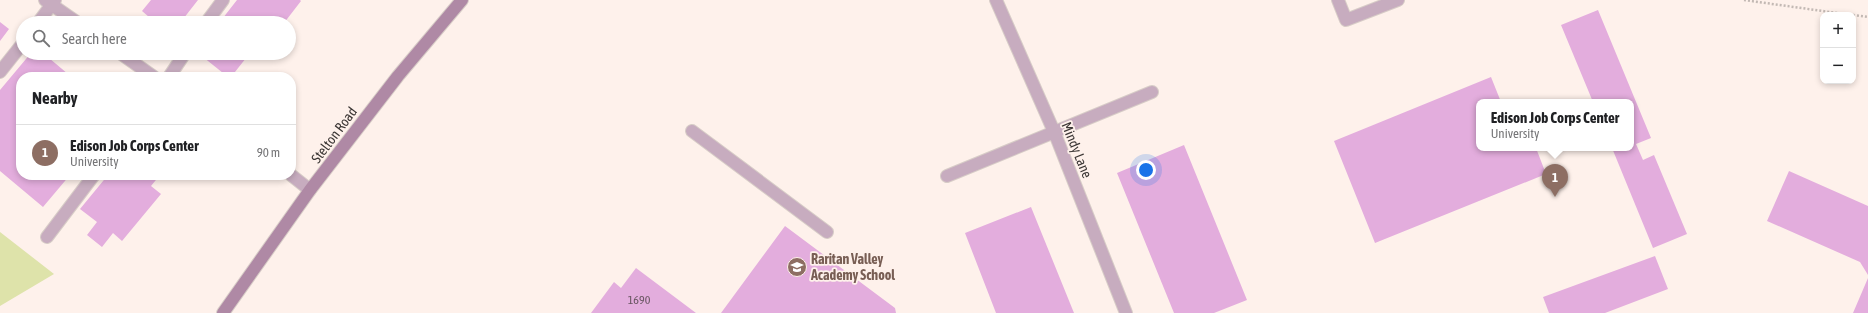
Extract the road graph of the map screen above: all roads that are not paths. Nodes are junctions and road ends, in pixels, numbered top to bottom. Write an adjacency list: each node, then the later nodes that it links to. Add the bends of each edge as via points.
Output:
1 (223, 0): 9 (street)
2 (462, 0): 22 (main road, Stelton Road, via 398,76)
3 (996, 0): 18 (street, Mindy Lane)
4 (1338, 0): 5 (street, via 1346,20)
5 (1398, 0)
6 (51, 2): 7 (street); 8 (street)
7 (42, 16)
8 (69, 16)
9 (211, 16)
10 (16, 52): 13 (street)
11 (130, 60): 14 (street)
12 (180, 60): 15 (street)
13 (0, 72)
14 (147, 72)
15 (172, 72)
16 (1152, 92): 18 (street)
17 (692, 130): 23 (street)
18 (1054, 134): 19 (street); 26 (street, Mindy Lane)
19 (947, 176)
20 (296, 179): 22 (street)
21 (90, 180): 24 (street)
22 (310, 190): 25 (main road, Stelton Road)
23 (827, 232)
24 (47, 236)
25 (223, 313)
26 (1126, 313)

